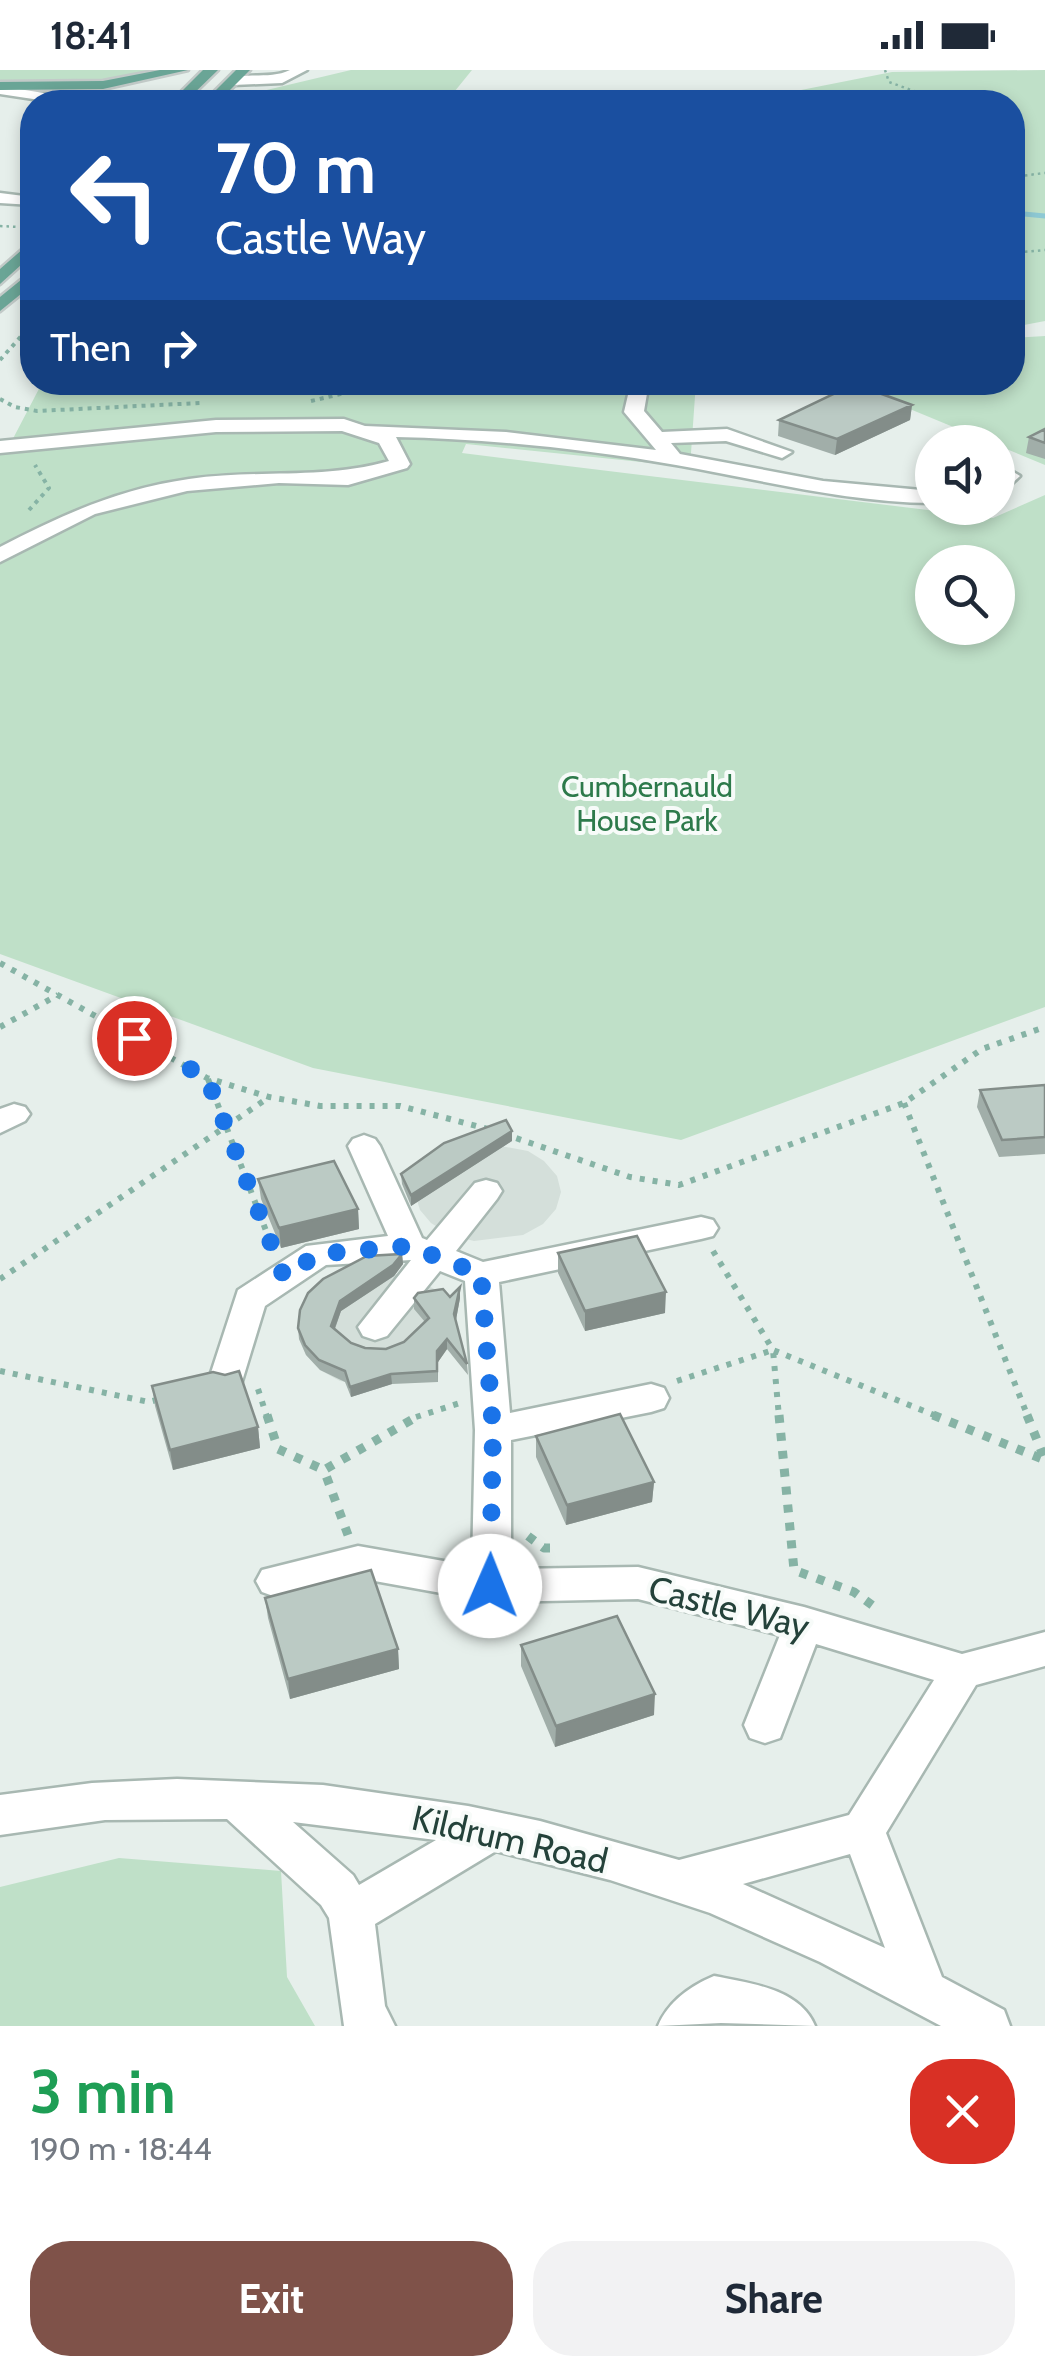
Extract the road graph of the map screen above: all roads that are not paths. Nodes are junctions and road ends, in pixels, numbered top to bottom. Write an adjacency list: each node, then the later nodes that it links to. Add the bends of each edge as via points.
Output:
1 (181, 70): 5 (main road, via 103,85)
2 (211, 70): 6 (main road)
3 (300, 70): 4 (street, via 282,80)
4 (238, 75)
5 (0, 89)
6 (190, 90)
7 (20, 258): 8 (main road)
8 (0, 279)
9 (20, 287): 10 (main road)
10 (0, 306)
11 (637, 395): 13 (street, via 634,412)
12 (364, 431): 14 (street, via 344,425 216,426); 16 (street, via 419,431); 18 (street, via 388,438 400,464 348,479 187,484 88,510)
13 (658, 438): 15 (street, via 727,436); 16 (street)
14 (0, 447)
15 (782, 452)
16 (674, 460): 17 (street)
17 (915, 495)
18 (0, 556)
19 (364, 1146): 22 (street)
20 (486, 1191): 22 (street)
21 (700, 1228): 23 (street)
22 (421, 1251): 23 (street); 24 (street); 25 (street, via 318,1254 250,1299)
23 (481, 1274): 27 (street)
24 (376, 1327)
25 (227, 1379)
26 (651, 1398): 27 (street)
27 (482, 1415): 29 (street)
28 (276, 1581): 29 (street, Castle Way, via 358,1562)
29 (490, 1586): 30 (street, Castle Way, via 638,1584)
30 (804, 1624): 32 (street, Castle Way); 33 (street)
31 (1045, 1649): 32 (street)
32 (962, 1671): 37 (street)
33 (764, 1726)
34 (235, 1798): 35 (street, Kildrum Road, via 103,1801); 36 (street, Kildrum Road, via 365,1808); 39 (street, via 337,1890)
35 (0, 1815)
36 (490, 1831): 38 (street, Kildrum Road); 39 (street)
37 (863, 1831): 38 (street); 40 (street)
38 (679, 1881): 40 (street, Kildrum Road, via 802,1930)
39 (351, 1914): 41 (street, via 363,2016)
40 (925, 1992): 44 (street, Kildrum Road)
41 (372, 2026)
42 (681, 2026): 43 (street, via 714,1999 759,2008)
43 (792, 2026)
44 (987, 2026)

